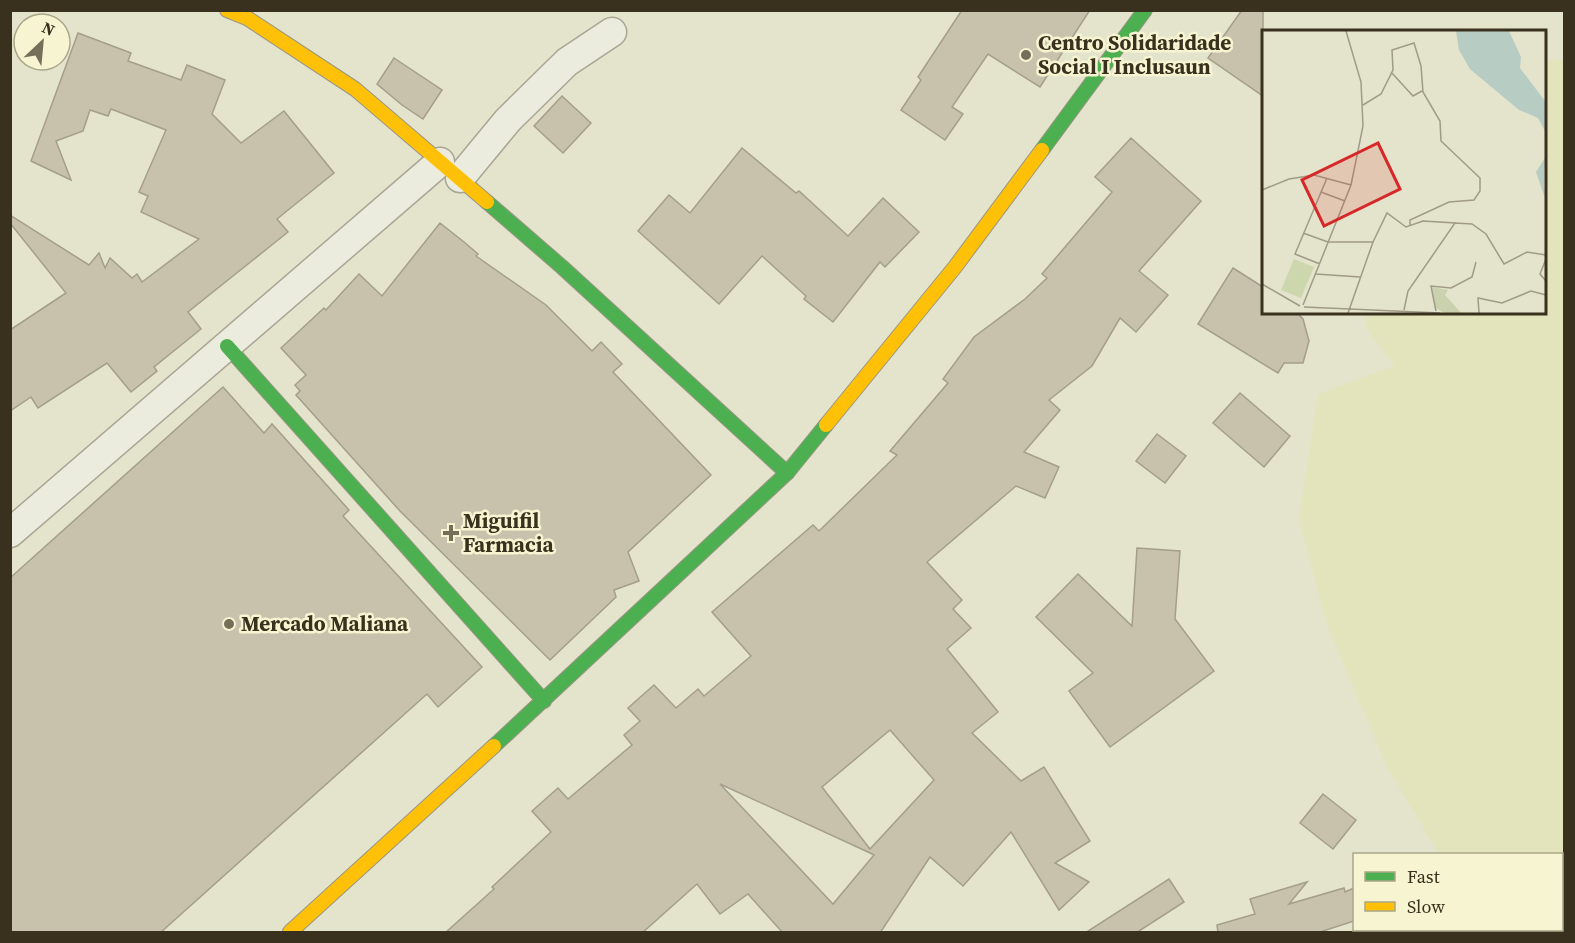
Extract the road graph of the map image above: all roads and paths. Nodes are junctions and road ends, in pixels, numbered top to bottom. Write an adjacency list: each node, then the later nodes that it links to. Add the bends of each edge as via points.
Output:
1 (227, 10): 4 (street, via 247,18 355,89)
2 (1145, 10): 6 (street, via 955,267)
3 (612, 32): 4 (street, via 567,62)
4 (450, 170): 5 (street); 6 (street)
5 (227, 346): 7 (street); 8 (street)
6 (787, 473): 8 (street)
7 (10, 533)
8 (544, 700): 9 (street)
9 (290, 933)

